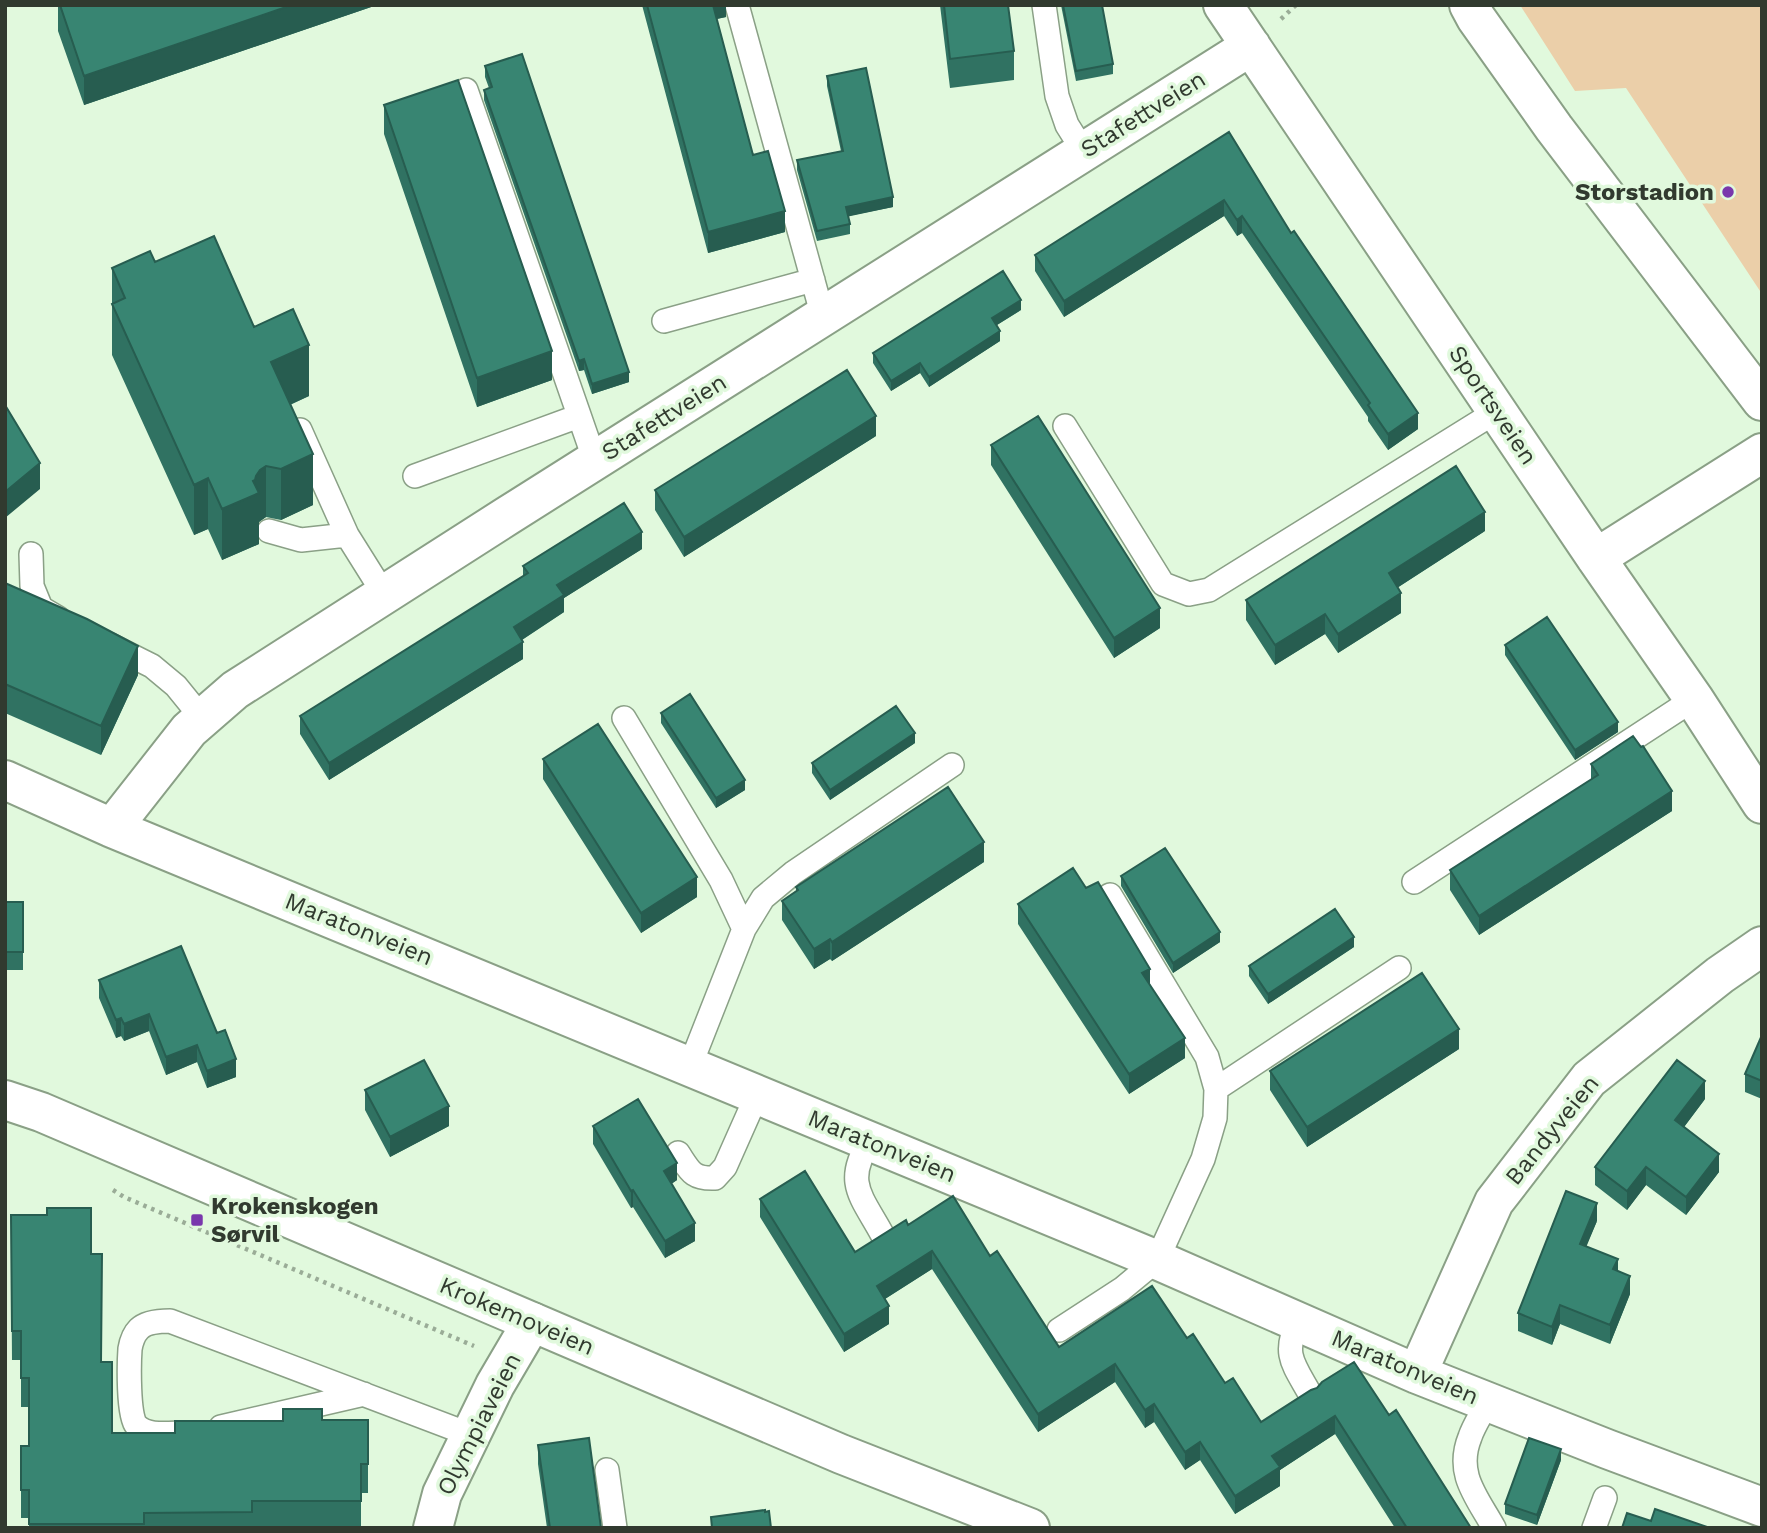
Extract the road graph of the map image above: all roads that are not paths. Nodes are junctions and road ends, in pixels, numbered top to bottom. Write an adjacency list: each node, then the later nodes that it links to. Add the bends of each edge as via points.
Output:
1 (737, 5): 8 (lane)
2 (1044, 5): 7 (lane, via 1057,96 1067,125)
3 (1223, 5): 5 (street, Sportsveien)
4 (1469, 5): 11 (street, via 1555,128)
5 (1251, 46): 7 (street, Stafettveien); 12 (street, Sportsveien)
6 (466, 90): 13 (lane)
7 (1084, 152): 9 (street, Stafettveien)
8 (813, 280): 9 (lane); 10 (lane)
9 (823, 317): 17 (street, Stafettveien)
10 (664, 321)
11 (1762, 401)
12 (1497, 411): 15 (lane, via 1209,590 1189,594 1163,584); 22 (street, Sportsveien)
13 (579, 416): 17 (lane); 18 (lane)
14 (298, 424): 20 (lane)
15 (1065, 426)
16 (1762, 453): 22 (street)
17 (595, 461): 23 (street, Stafettveien)
18 (415, 477)
19 (269, 531): 20 (lane, via 301,540)
20 (346, 536): 23 (lane)
21 (31, 554): 24 (lane, via 32,586 41,607)
22 (1596, 558): 26 (street, Sportsveien)
23 (384, 594): 27 (street, Stafettveien, via 235,690)
24 (73, 626)
25 (96, 637): 27 (lane, via 152,666)
26 (1694, 699): 31 (street, Sportsveien); 33 (lane)
27 (202, 718): 32 (street, Stafettveien)
28 (624, 718): 35 (lane, via 721,880)
29 (952, 765): 35 (lane, via 793,873 762,898)
30 (5, 780): 32 (street, Maratonveien)
31 (1762, 804)
32 (112, 828): 38 (street, Maratonveien)
33 (1414, 882)
34 (1110, 895): 39 (lane, via 1207,1057)
35 (744, 929): 38 (lane)
36 (1762, 946): 49 (street, Bandyveien, via 1589,1079 1494,1202)
37 (1399, 968): 39 (lane)
38 (690, 1066): 40 (street, Maratonveien)
39 (1216, 1089): 45 (lane, via 1215,1118 1203,1159)
40 (757, 1095): 42 (street, Maratonveien); 43 (lane, via 725,1167 715,1178 701,1178 690,1171)
41 (5, 1100): 46 (street, Krokemoveien)
42 (870, 1141): 44 (lane, via 856,1169 857,1187); 45 (street, Maratonveien)
43 (678, 1153)
44 (883, 1234)
45 (1157, 1260): 47 (street, Maratonveien); 48 (lane)
46 (532, 1322): 53 (street, Olympiaveien); 59 (street, Krokemoveien, via 841,1454)
47 (1298, 1322): 49 (street, Maratonveien); 51 (lane, via 1289,1347)
48 (1059, 1330)
49 (1417, 1374): 52 (street, Maratonveien)
50 (365, 1394): 50 (lane, via 170,1321 140,1327 130,1347 130,1411 135,1424 155,1433 204,1431); 53 (lane)
51 (1310, 1394)
52 (1488, 1403): 56 (street, Maratonveien); 60 (lane, via 1469,1437 1464,1464 1468,1481)
53 (471, 1435): 57 (street, Olympiaveien, via 442,1494)
54 (607, 1471): 58 (lane)
55 (1605, 1498): 61 (lane)
56 (1762, 1507)
57 (433, 1528)
58 (615, 1528)
59 (1030, 1528)
60 (1494, 1528)
61 (1594, 1528)

